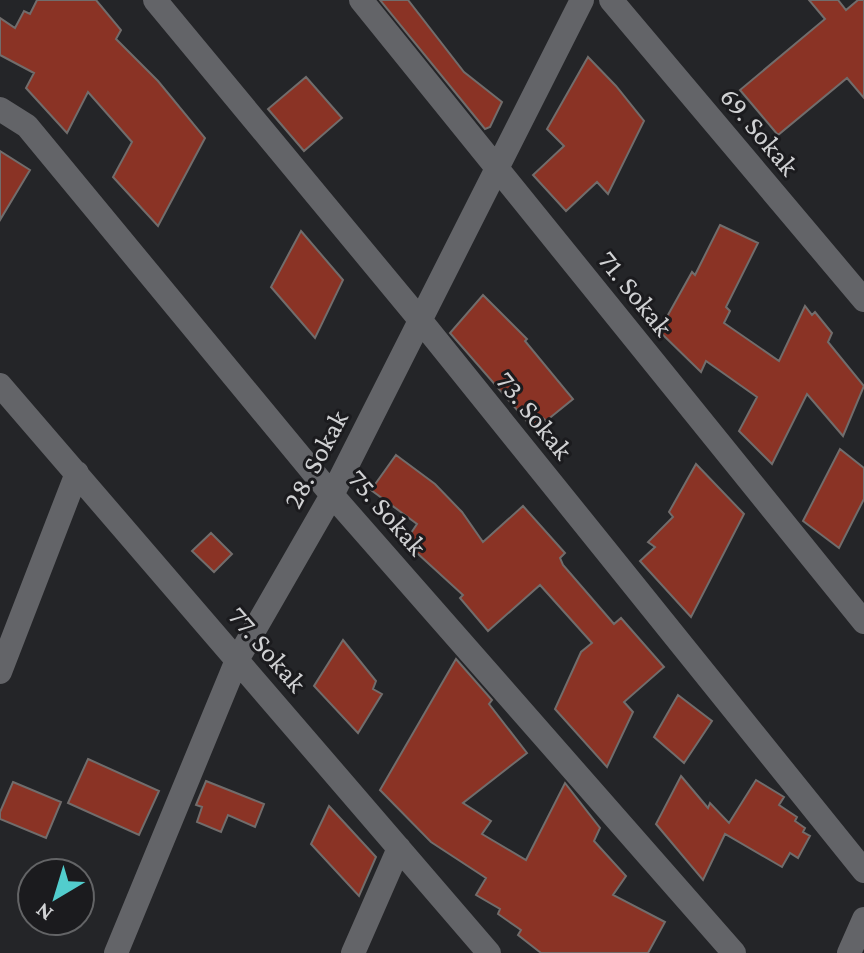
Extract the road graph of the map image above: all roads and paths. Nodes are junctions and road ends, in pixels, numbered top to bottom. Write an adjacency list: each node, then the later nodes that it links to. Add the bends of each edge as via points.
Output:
1 (155, 0): 8 (street, 73. Sokak)
2 (361, 0): 6 (street, 71. Sokak)
3 (582, 0): 6 (street, 28. Sokak)
4 (611, 0): 7 (street, 69. Sokak)
5 (0, 109): 11 (street, 75. Sokak, via 27,126)
6 (498, 171): 8 (street, 28. Sokak); 12 (street, 71. Sokak)
7 (864, 300)
8 (421, 321): 11 (street, 28. Sokak); 16 (street, 73. Sokak)
9 (0, 385): 10 (street, 77. Sokak)
10 (77, 473): 13 (street, 77. Sokak); 14 (street)
11 (332, 495): 13 (street, 28. Sokak); 21 (street, 75. Sokak)
12 (864, 622)
13 (237, 660): 15 (street, 77. Sokak); 18 (street, 28. Sokak)
14 (0, 672)
15 (399, 848): 19 (street); 20 (street, 77. Sokak)
16 (864, 871)
17 (864, 919): 22 (street)
18 (116, 953)
19 (353, 953)
20 (489, 953)
21 (734, 953)
22 (849, 953)

